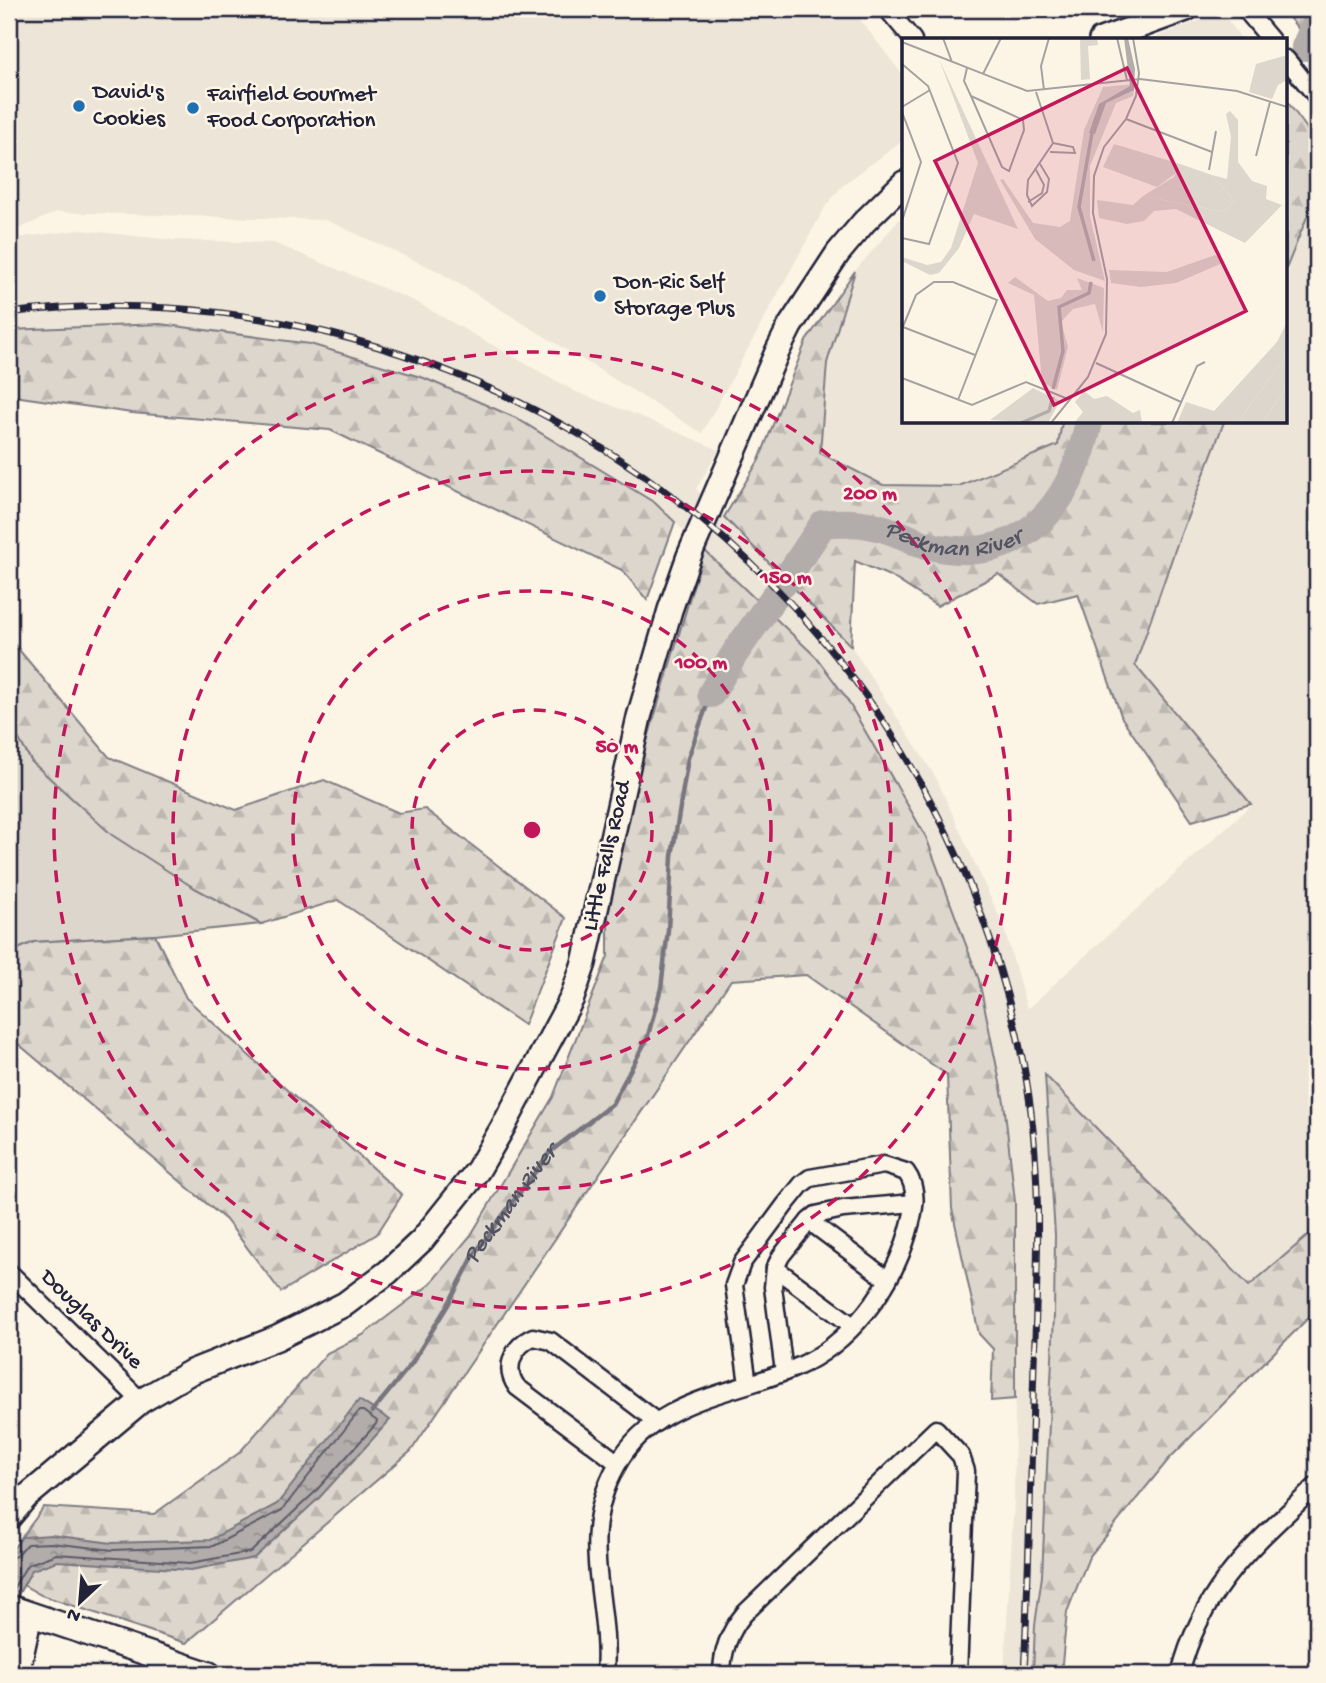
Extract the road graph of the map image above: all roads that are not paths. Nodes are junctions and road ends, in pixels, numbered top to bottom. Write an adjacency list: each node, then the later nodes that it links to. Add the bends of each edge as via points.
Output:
1 (887, 9): 4 (street)
2 (1186, 9): 5 (street)
3 (1245, 9): 6 (street)
4 (911, 38)
5 (1106, 38)
6 (1269, 38)
7 (1288, 61): 8 (street)
8 (1316, 95)
9 (902, 185): 18 (street, Little Falls Road, via 838,253 795,318 689,556 639,717 584,963 572,998 478,1170 422,1240 345,1304 277,1338 191,1372)
10 (914, 1203): 11 (street, via 834,1211); 14 (street, via 904,1245); 17 (street, via 915,1190 906,1172 884,1165 819,1175 802,1184 736,1274)
11 (809, 1221): 12 (street); 14 (street)
12 (775, 1268): 15 (street); 16 (street, via 773,1287)
13 (9, 1272): 18 (street, Douglas Drive)
14 (888, 1280): 15 (street)
15 (853, 1326): 16 (street, via 803,1364)
16 (784, 1372): 17 (street)
17 (748, 1384): 19 (street, via 687,1404)
18 (141, 1401): 22 (street, Little Falls Road)
19 (657, 1422): 20 (street); 20 (street, via 551,1341 538,1337 521,1345 509,1368 517,1387)
20 (618, 1463): 26 (street, via 601,1506 596,1538)
21 (1317, 1485): 29 (street, via 1221,1582 1202,1612)
22 (9, 1517)
23 (19, 1611): 24 (street); 25 (street)
24 (17, 1674)
25 (209, 1674)
26 (606, 1674)
27 (722, 1674): 28 (street, via 724,1647 744,1614 936,1429 961,1456 966,1471)
28 (958, 1674)
29 (1180, 1674)

